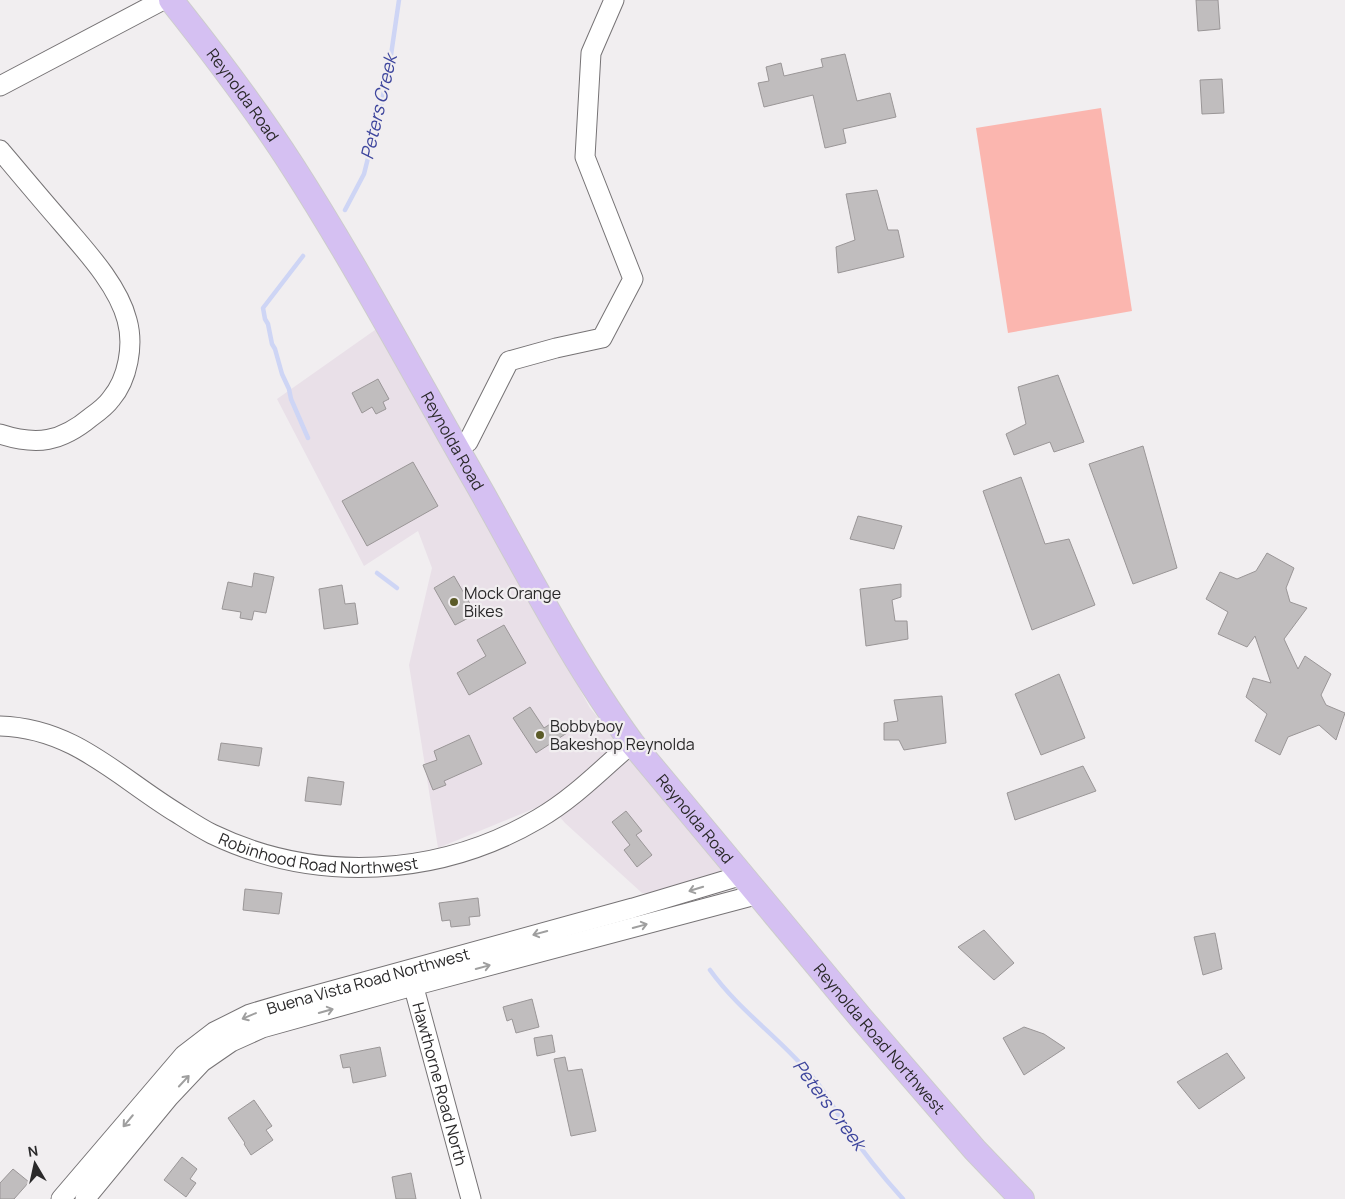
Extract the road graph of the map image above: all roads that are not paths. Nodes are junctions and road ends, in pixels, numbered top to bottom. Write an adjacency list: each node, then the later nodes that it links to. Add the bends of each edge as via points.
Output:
1 (163, 0): 4 (street)
2 (171, 0): 7 (main road, Reynolda Road, via 236,83 292,166 333,231)
3 (614, 0): 7 (street, via 591,53 585,156 633,279 602,338 509,361 468,442)
4 (0, 86)
5 (0, 150): 6 (street, via 106,278 127,318 129,331 126,370 111,399 92,417 70,432 39,441)
6 (0, 434)
7 (456, 448): 9 (main road, Reynolda Road, via 606,708)
8 (0, 726): 9 (street, Robinhood Road Northwest, via 38,731 75,744 212,834 276,858 341,868 412,864 450,856 512,834 566,799)
9 (632, 743): 10 (main road, Reynolda Road)
10 (743, 875): 11 (main road, Reynolda Road Northwest); 12 (street, Buena Vista Road Northwest, one-way to 12)
11 (759, 894): 12 (street, Buena Vista Road Northwest, one-way to 11); 16 (main road, Reynolda Road Northwest, via 861,1018 975,1150)
12 (411, 977): 13 (street, Buena Vista Road Northwest, one-way to 13, via 250,1014 214,1032 184,1055); 14 (street, Buena Vista Road Northwest, one-way to 12, via 169,1096 202,1062 231,1042 262,1028); 15 (street, Hawthorne Road North)
13 (61, 1199)
14 (85, 1199)
15 (471, 1199)
16 (1022, 1199)

